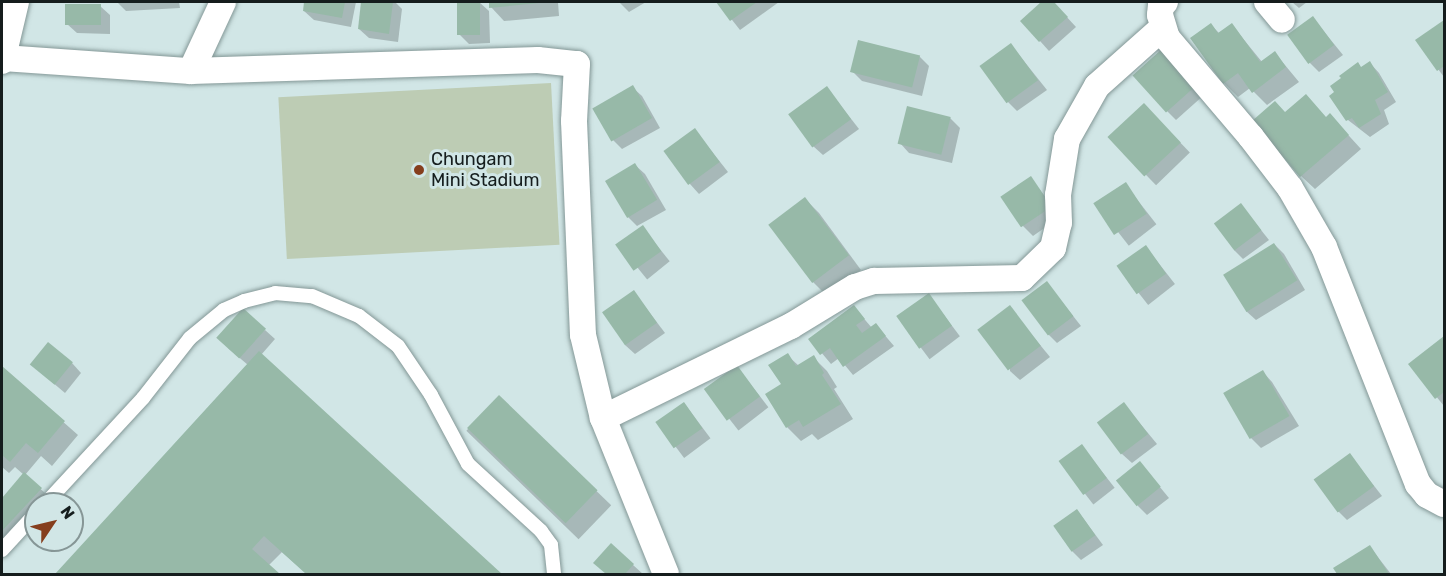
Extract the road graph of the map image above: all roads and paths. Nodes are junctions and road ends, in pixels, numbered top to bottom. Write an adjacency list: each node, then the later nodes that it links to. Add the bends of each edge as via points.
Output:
1 (16, 2): 5 (street)
2 (223, 2): 6 (street)
3 (1165, 2): 4 (street, via 1161,5)
4 (1162, 28): 7 (street, via 1097,86 1067,139 1053,248 1022,278 874,281 855,287 791,326); 9 (street, via 1290,188 1324,247 1418,484 1427,495)
5 (2, 59): 6 (street)
6 (191, 71): 7 (street, via 537,60 577,64 574,121 583,335)
7 (603, 418): 13 (street)
8 (56, 492): 12 (lane, via 143,398 190,338 224,310 244,300 275,293 312,296 359,316 398,346 431,395 468,464 541,531 551,545)
9 (1444, 504)
10 (24, 526): 11 (lane)
11 (2, 550)
12 (554, 574)
13 (666, 574)

